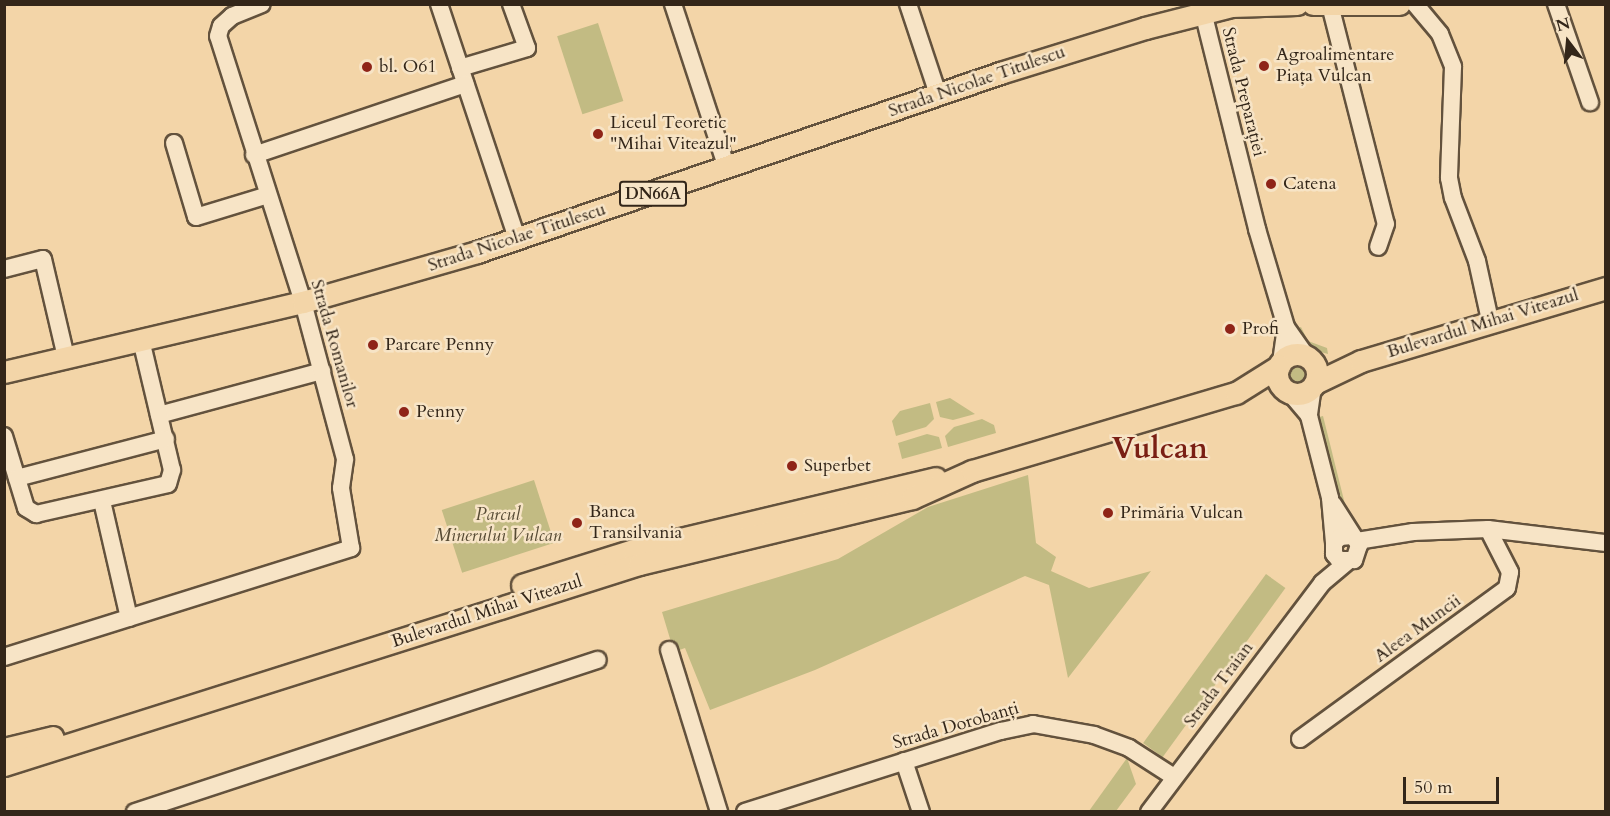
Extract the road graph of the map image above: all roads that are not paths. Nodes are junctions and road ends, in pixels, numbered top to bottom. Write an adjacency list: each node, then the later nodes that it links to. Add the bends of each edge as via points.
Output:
1 (262, 4): 17 (street, Strada Romanilor, via 232,16 221,26 218,36)
2 (439, 4): 13 (street)
3 (511, 4): 13 (street, via 527,48)
4 (673, 4): 18 (street)
5 (908, 4): 14 (street)
6 (1297, 4): 12 (main road, Strada Nicolae Titulescu / DN66A)
7 (1313, 4): 11 (main road)
8 (1399, 4): 11 (main road)
9 (1415, 4): 25 (street, via 1440,34 1453,67 1449,178 1477,261)
10 (1556, 4): 15 (street)
11 (1330, 5): 21 (street, via 1386,224)
12 (1202, 8): 14 (main road, Strada Nicolae Titulescu / DN66A); 26 (street, Strada Preparației, via 1257,229)
13 (462, 76): 17 (street); 20 (street)
14 (938, 94): 18 (main road, Strada Nicolae Titulescu / DN66A)
15 (1590, 102)
16 (174, 144): 19 (street, via 196,217)
17 (254, 155): 19 (street, Strada Romanilor)
18 (727, 168): 20 (main road, Strada Nicolae Titulescu / DN66A)
19 (268, 195): 24 (street, Strada Romanilor)
20 (517, 239): 24 (main road, Strada Nicolae Titulescu / DN66A)
21 (1378, 247)
22 (4, 269): 28 (street, via 43,260)
23 (1605, 288): 25 (main road, Bulevardul Mihai Viteazul)
24 (303, 302): 27 (main road, Strada Nicolae Titulescu / DN66A); 32 (street, Strada Romanilor)
25 (1490, 320): 30 (main road, Bulevardul Mihai Viteazul)
26 (1286, 327): 29 (street, Strada Preparației); 31 (street, Strada Preparației)
27 (141, 340): 28 (main road, Strada Nicolae Titulescu / DN66A); 37 (street)
28 (66, 357): 33 (main road, Strada Nicolae Titulescu / DN66A)
29 (1309, 358): 30 (main road, Bulevardul Mihai Viteazul); 31 (main road, via 1294,354); 34 (main road, via 1317,371)
30 (1361, 361): 34 (main road, Bulevardul Mihai Viteazul)
31 (1280, 364): 35 (main road, via 1278,381); 36 (main road, Bulevardul Mihai Viteazul)
32 (322, 371): 37 (street); 50 (street, Strada Romanilor, via 345,459 341,488 351,548)
33 (4, 372)
34 (1314, 385): 35 (main road, via 1304,393); 38 (street, Strada Traian)
35 (1288, 392): 36 (main road, Bulevardul Mihai Viteazul); 38 (street, Strada Traian)
36 (1236, 393): 41 (main road, Bulevardul Mihai Viteazul)
37 (159, 415): 39 (street)
38 (1309, 416): 43 (street, Strada Traian)
39 (166, 440): 42 (street); 44 (street, via 172,470 168,484)
40 (5, 442): 42 (street)
41 (972, 471): 55 (main road, Bulevardul Mihai Viteazul, via 907,483 634,550 76,731); 57 (main road, Bulevardul Mihai Viteazul, via 912,498 639,564)
42 (16, 478): 44 (street, via 26,508 36,514)
43 (1330, 498): 47 (street, Strada Traian); 48 (street, Strada Traian)
44 (102, 501): 50 (street)
45 (1488, 529): 46 (street); 48 (street, via 1391,536); 54 (street, Aleea Muncii, via 1510,572 1508,588)
46 (1605, 543)
47 (1333, 546): 48 (street, via 1340,537); 48 (street, via 1339,560); 49 (street, Strada Traian)
48 (1354, 548): 49 (street, Strada Traian)
49 (1322, 583): 58 (street, Strada Traian)
50 (129, 618): 52 (street)
51 (669, 650): 60 (street)
52 (4, 657)
53 (598, 660): 59 (street)
54 (1300, 739)
55 (4, 749)
56 (904, 761): 58 (street, Strada Dorobanți, via 1033,724 1094,735 1129,748); 61 (street, Strada Dorobanți); 62 (street)
57 (4, 765)
58 (1174, 777): 63 (street, Strada Traian)
59 (135, 812)
60 (719, 812)
61 (745, 812)
62 (921, 812)
63 (1149, 812)

